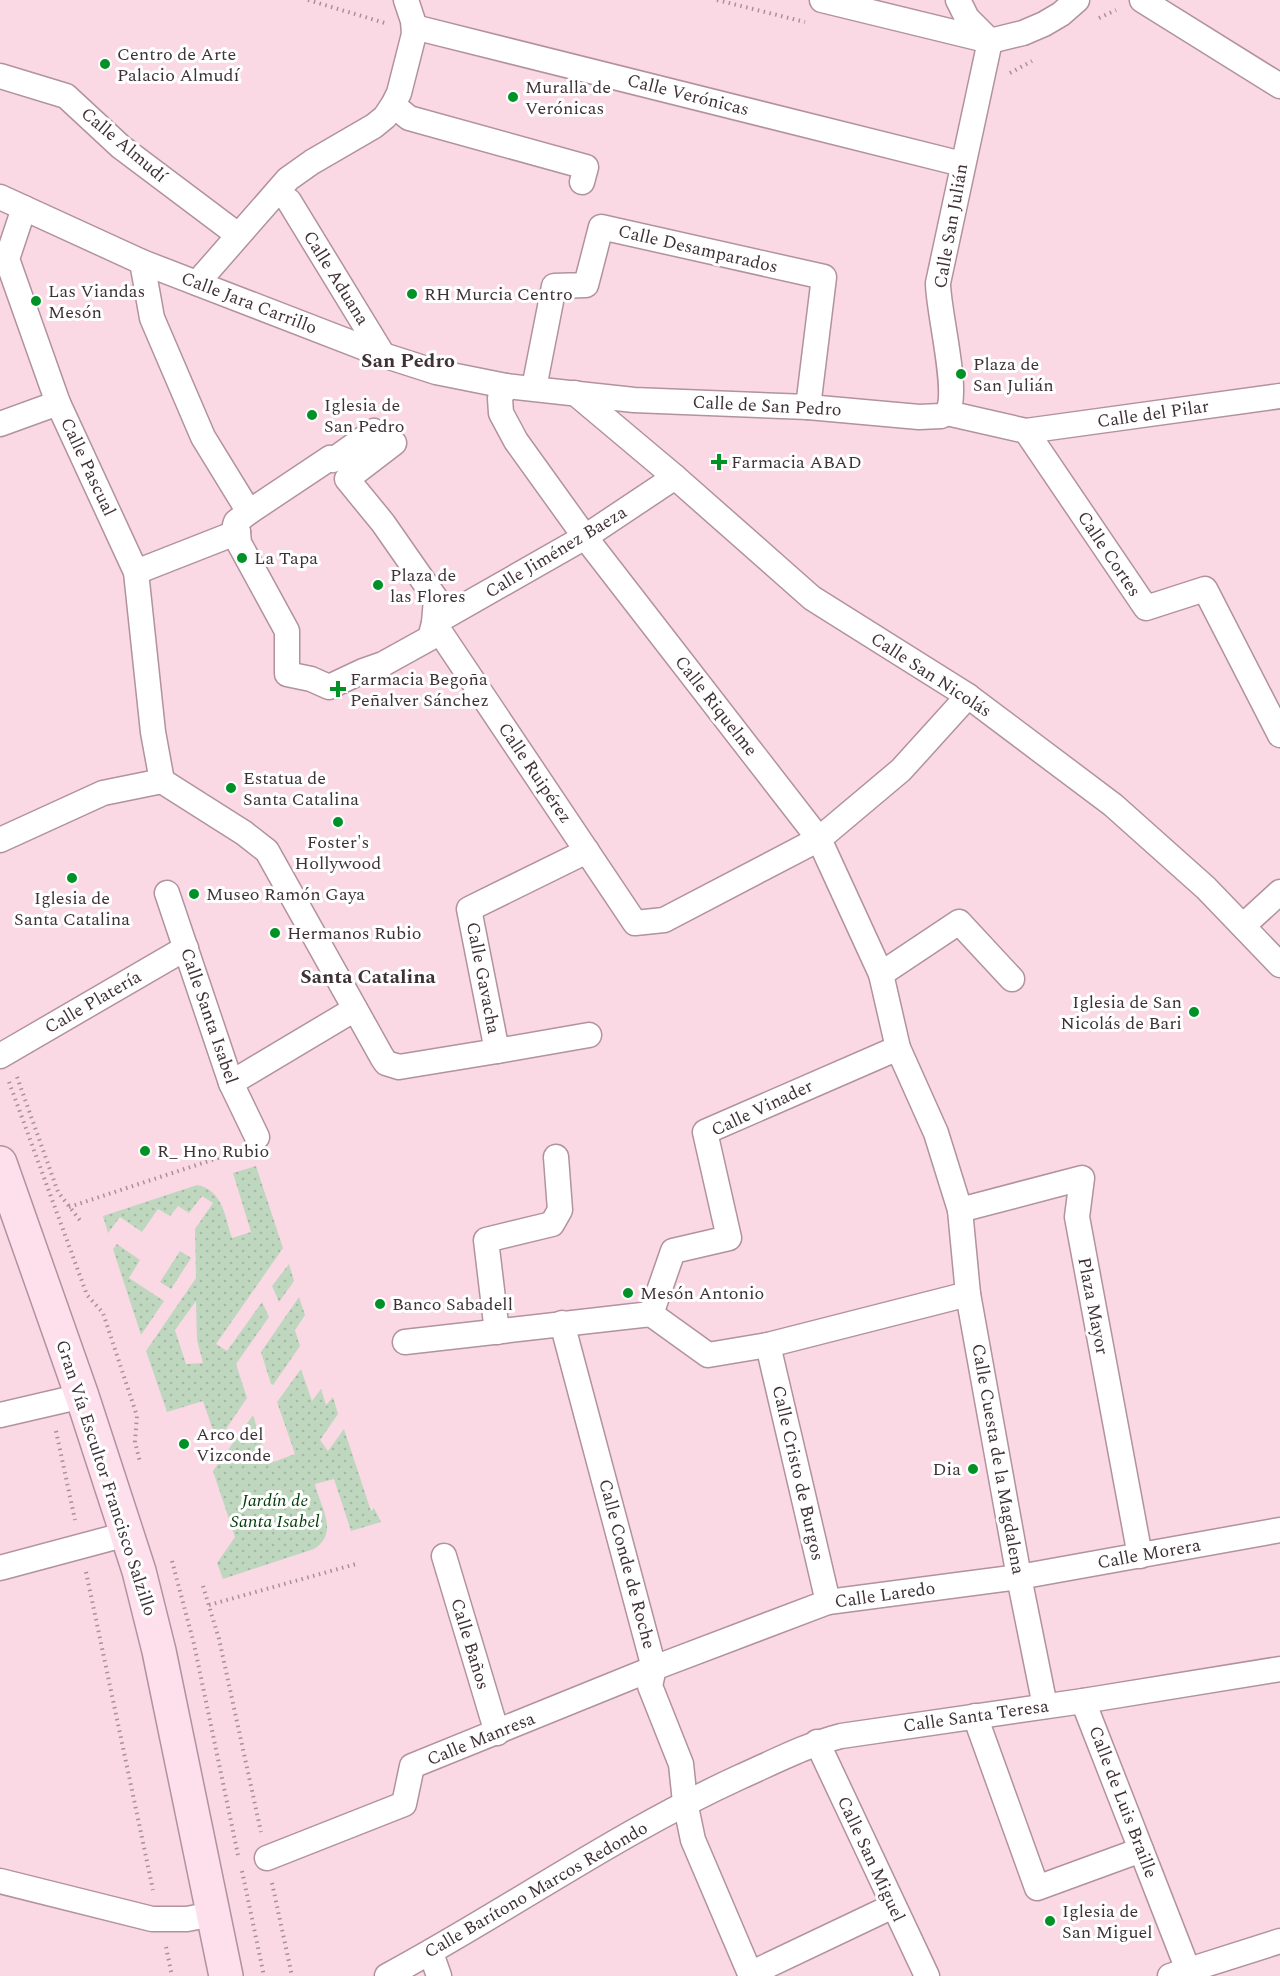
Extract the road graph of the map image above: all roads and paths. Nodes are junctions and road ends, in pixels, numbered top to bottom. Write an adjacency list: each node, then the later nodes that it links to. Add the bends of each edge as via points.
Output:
1 (308, 0): 9 (path, via 393,25)
2 (406, 0): 9 (street)
3 (822, 0): 8 (street)
4 (878, 0): 8 (street)
5 (958, 0): 10 (street, via 966,18)
6 (1077, 0): 10 (street, via 1044,24)
7 (1142, 0): 12 (street)
8 (852, 8): 10 (street)
9 (414, 27): 13 (street); 14 (street, Calle Verónicas)
10 (990, 41): 14 (street, Calle San Julián)
11 (0, 76): 19 (street, Calle Almudí, via 66,96 121,147)
12 (1280, 86)
13 (393, 105): 15 (street, via 409,118 586,167); 19 (street, via 374,126 288,179)
14 (962, 164): 30 (street, Calle San Julián, via 938,283 951,380 951,402)
15 (582, 182)
16 (0, 197): 18 (street, Calle Jara Carrillo)
17 (289, 201): 23 (street, Calle Aduana)
18 (24, 208): 20 (street, Calle Pascual); 21 (street, Calle Jara Carrillo)
19 (238, 236): 22 (street)
20 (3, 259): 28 (street, Calle Pascual)
21 (142, 262): 22 (street, Calle Jara Carrillo); 34 (street, via 152,318)
22 (197, 283): 23 (street, Calle Jara Carrillo)
23 (383, 355): 24 (street, Calle Jara Carrillo, via 436,372)
24 (506, 386): 25 (street, Calle de San Pedro); 35 (street, Calle Riquelme, via 500,398 506,425)
25 (534, 388): 26 (street, Calle de San Pedro); 29 (street, Calle Desamparados, via 554,286 586,285 601,227 824,278)
26 (575, 393): 29 (street, Calle de San Pedro, via 634,400); 33 (street, Calle San Nicolás)
27 (1280, 396): 32 (street, Calle del Pilar)
28 (58, 403): 31 (street); 36 (street, Calle Pascual)
29 (808, 407): 30 (street, Calle de San Pedro, via 919,417)
30 (946, 413): 32 (street, Calle de San Pedro)
31 (0, 424)
32 (1026, 431): 39 (street, Calle Cortes, via 1146,608 1205,589)
33 (675, 477): 35 (street, Calle Jiménez Baeza); 38 (street, Calle San Nicolás, via 812,598)
34 (243, 522): 36 (street); 37 (street, via 239,543 287,632 287,674 329,687 430,638); 37 (street, via 374,431 394,443 347,479 436,599)
35 (585, 537): 37 (street, Calle Jiménez Baeza); 41 (street, Calle Riquelme)
36 (136, 572): 40 (street, Calle Pascual)
37 (434, 623): 43 (street, Calle Ruipérez)
38 (968, 696): 41 (street, via 901,771); 46 (street, Calle San Nicolás, via 1113,805)
39 (1276, 718)
40 (162, 781): 42 (street, via 103,793); 51 (street, via 267,851)
41 (819, 839): 43 (street, Calle Ruipérez, via 664,920 634,923); 49 (street, Calle Riquelme)
42 (0, 840)
43 (587, 851): 54 (street, Calle Gavacha, via 469,909)
44 (1280, 892): 46 (street)
45 (168, 893): 47 (street, Calle Santa Isabel)
46 (1244, 925): 48 (street, Calle San Nicolás)
47 (186, 948): 55 (street, Calle Platería); 56 (street, Calle Santa Isabel)
48 (1280, 964)
49 (881, 974): 50 (street, via 960,922); 53 (street, Calle Riquelme)
50 (1012, 979)
51 (355, 1009): 54 (street, Calle Gavacha, via 386,1063 399,1067); 56 (street)
52 (589, 1035): 54 (street)
53 (898, 1048): 62 (street, Calle Riquelme, via 936,1134); 65 (street, Calle Vinader, via 705,1132 729,1238 673,1251)
54 (497, 1051)
55 (4, 1053): 61 (path, via 58,1192)
56 (231, 1083): 57 (street, Calle Santa Isabel)
57 (257, 1137)
58 (227, 1155): 61 (path)
59 (556, 1158): 67 (street, via 560,1210 552,1224 486,1240)
60 (0, 1163): 70 (main road, Gran Vía Escultor Francisco Salzillo)
61 (69, 1207): 63 (path)
62 (960, 1210): 64 (street, Calle Cuesta de la Magdalena); 77 (street, Plaza Mayor, via 1082,1178 1077,1217)
63 (82, 1223)
64 (968, 1294): 69 (street); 80 (street, Calle Cuesta de la Magdalena)
65 (651, 1314): 66 (street); 69 (street, via 708,1355)
66 (562, 1323): 67 (street); 84 (street, Calle Conde de Roche)
67 (497, 1332): 68 (street)
68 (405, 1342)
69 (768, 1345): 82 (street, Calle Cristo de Burgos)
70 (82, 1396): 71 (street); 74 (main road, Gran Vía Escultor Francisco Salzillo)
71 (49, 1404): 72 (street); 75 (path)
72 (0, 1415)
73 (1280, 1530): 77 (street, Calle Morera)
74 (127, 1534): 75 (street); 96 (main road, Gran Vía Escultor Francisco Salzillo, via 159,1651)
75 (81, 1547): 79 (street); 97 (path)
76 (444, 1556): 89 (street, Calle Baños)
77 (1140, 1556): 80 (street, Calle Morera)
78 (356, 1564): 83 (path)
79 (0, 1568)
80 (1018, 1577): 82 (street, Calle Laredo); 87 (street, Calle Cuesta de la Magdalena)
81 (203, 1586): 83 (path)
82 (828, 1602): 84 (street, Calle Laredo)
83 (209, 1605): 93 (path)
84 (654, 1668): 89 (street, Calle Manresa); 91 (street, Calle Conde de Roche, via 650,1686 681,1764)
85 (1280, 1669): 86 (street, Calle Santa Teresa)
86 (1083, 1701): 87 (street, Calle Santa Teresa); 92 (street, Calle de Luis Braille)
87 (1045, 1706): 88 (street, Calle Santa Teresa)
88 (975, 1716): 90 (street, Calle Santa Teresa); 92 (street, via 1037,1888)
89 (497, 1733): 93 (street, Calle Manresa, via 412,1766 404,1804)
90 (817, 1742): 91 (street, Calle Santa Teresa); 95 (street, Calle San Miguel)
91 (685, 1803): 99 (street, Calle Barítono Marcos Redondo); 101 (street, Calle Conde de Roche, via 693,1840)
92 (1141, 1850): 100 (street, Calle de Luis Braille)
93 (267, 1858): 104 (path)
94 (0, 1881): 97 (street)
95 (893, 1906): 101 (street); 107 (street, Calle San Miguel)
96 (213, 1914): 97 (street, via 187,1920); 103 (main road, Gran Vía Escultor Francisco Salzillo)
97 (160, 1919): 102 (path)
98 (1280, 1941): 100 (street)
99 (430, 1953): 105 (street, Calle Barítono Marcos Redondo); 106 (street)
100 (1181, 1974)
101 (750, 1975)
102 (172, 1976)
103 (226, 1976)
104 (292, 1976)
105 (387, 1976)
106 (439, 1976)
107 (927, 1976)

